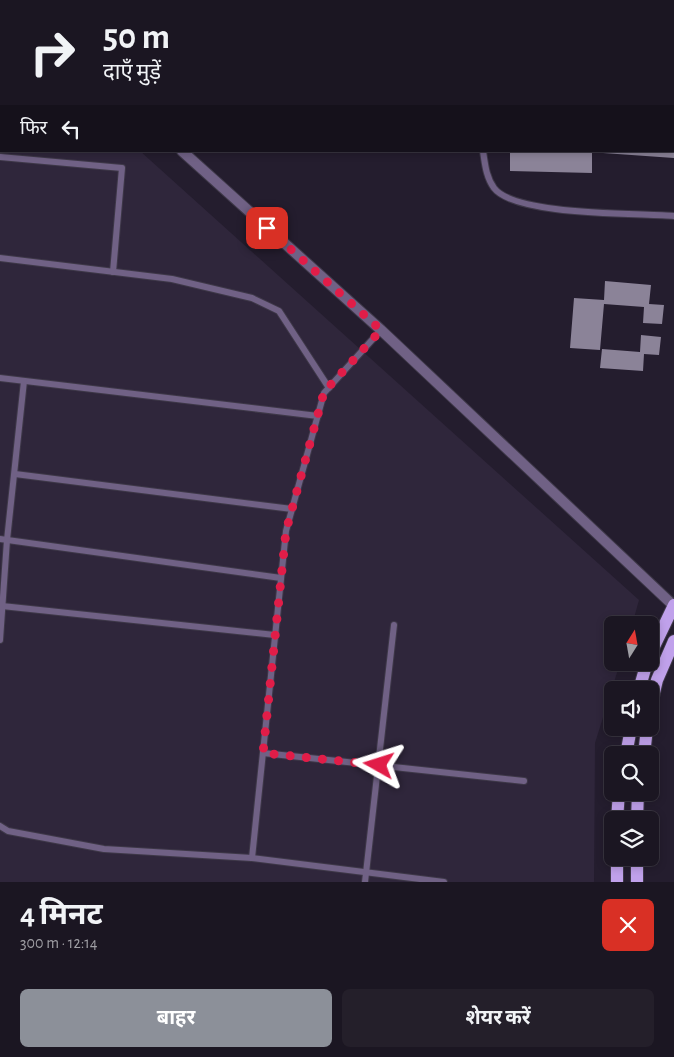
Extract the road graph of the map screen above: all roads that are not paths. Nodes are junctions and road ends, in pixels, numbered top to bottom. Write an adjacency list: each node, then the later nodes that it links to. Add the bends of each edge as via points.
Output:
1 (183, 152): 7 (street)
2 (483, 152): 4 (lane, via 487,173 495,189 513,200 531,206 566,210)
3 (0, 157): 6 (lane, via 122,168)
4 (674, 216)
5 (0, 258): 6 (lane)
6 (113, 272): 10 (lane, via 172,279 252,298 279,311)
7 (381, 330): 10 (lane); 16 (street)
8 (0, 378): 9 (lane)
9 (24, 381): 11 (lane); 12 (lane)
10 (329, 388): 11 (lane, via 324,392)
11 (318, 416): 13 (lane)
12 (14, 474): 13 (lane); 14 (lane)
13 (292, 509): 15 (lane)
14 (4, 540): 15 (lane); 17 (lane)
15 (281, 578): 19 (lane)
16 (674, 605): 20 (main road)
17 (2, 606): 19 (lane); 21 (lane)
18 (394, 625): 25 (lane)
19 (275, 635): 24 (lane)
20 (659, 636)
21 (0, 640)
22 (674, 641): 23 (main road)
23 (657, 681)
24 (263, 753): 25 (lane); 28 (lane)
25 (379, 765): 26 (lane); 31 (lane)
26 (524, 781)
27 (0, 826): 28 (lane, via 8,831 104,849)
28 (252, 858): 31 (lane)
29 (617, 866): 35 (main road)
30 (637, 866): 36 (main road)
31 (366, 872): 32 (lane); 33 (lane)
32 (429, 881): 34 (lane)
33 (365, 882)
34 (444, 882)
35 (617, 882)
36 (637, 882)

